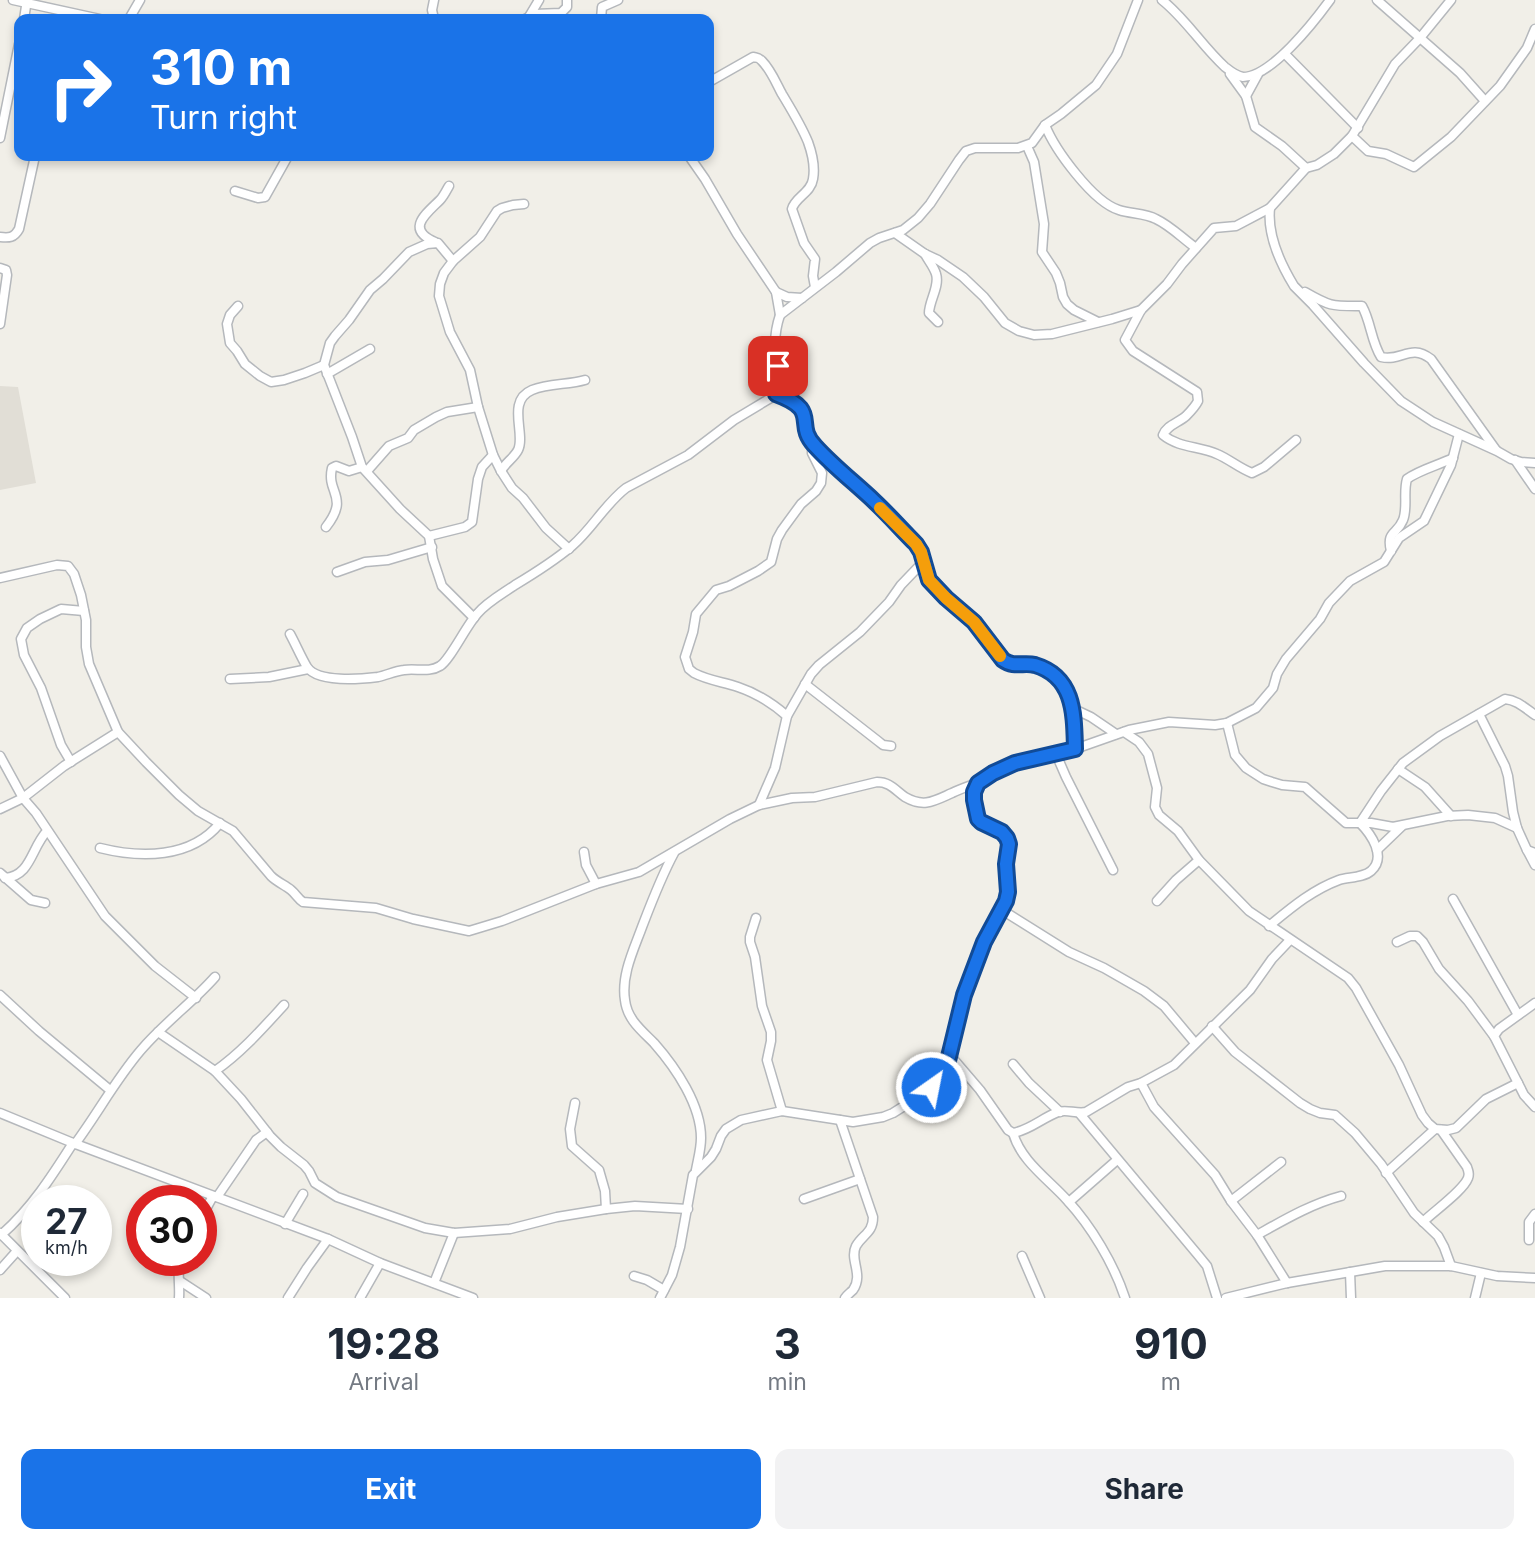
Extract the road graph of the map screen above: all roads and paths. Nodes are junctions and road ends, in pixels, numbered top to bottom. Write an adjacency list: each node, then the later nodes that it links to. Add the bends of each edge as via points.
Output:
1 (13, 0): 8 (street)
2 (567, 0): 13 (street, via 561,13)
3 (618, 0): 10 (street)
4 (1138, 0): 25 (street, via 1117,54 1096,85)
5 (1162, 0): 11 (street)
6 (1377, 0): 15 (street)
7 (1451, 0): 15 (street)
8 (27, 1): 12 (street)
9 (1327, 1): 16 (street)
10 (599, 4)
11 (1173, 4): 18 (street)
12 (80, 14)
13 (534, 14)
14 (1535, 29): 24 (street, via 1517,63)
15 (1420, 38): 24 (street); 26 (street, via 1395,64)
16 (1284, 54): 19 (street); 26 (street)
17 (14, 67): 22 (street)
18 (1227, 69): 19 (street, via 1243,77); 23 (street)
19 (1258, 74): 23 (street)
20 (0, 79): 22 (street)
21 (714, 79): 46 (street, via 756,57 799,122 813,160 813,180 792,209 804,243 815,258)
22 (11, 81): 28 (street)
23 (1246, 96): 33 (street, via 1255,127)
24 (1485, 101): 27 (street, via 1414,167 1368,151)
25 (1045, 125): 29 (street); 41 (street, via 1064,158 1099,197 1117,210 1155,218)
26 (1357, 128): 27 (street)
27 (1352, 136): 33 (street, via 1334,154)
28 (0, 138)
29 (1027, 146): 38 (street, via 966,151 930,204); 53 (street, via 1044,224 1042,251 1067,304)
30 (34, 161): 39 (street, via 17,232 11,238)
31 (285, 161): 35 (street, via 265,197)
32 (692, 161): 47 (street)
33 (1306, 168): 37 (street)
34 (449, 186): 40 (street, via 420,226 424,236)
35 (235, 191)
36 (524, 204): 43 (street, via 497,211 480,237)
37 (1270, 208): 41 (street, via 1236,226 1214,228); 45 (street, via 1276,249)
38 (895, 233): 42 (street); 46 (street, via 870,243)
39 (0, 237)
40 (438, 243): 43 (street); 56 (street, via 409,252 370,290 331,343)
41 (1196, 248): 50 (street)
42 (925, 254): 52 (street, via 937,276 929,313); 53 (street, via 963,277 1005,323 1019,331 1052,334)
43 (453, 261): 59 (street, via 444,273 439,296 450,332 470,370)
44 (0, 268): 54 (street, via 7,275)
45 (1294, 286): 60 (street, via 1397,398); 63 (street, via 1326,304 1362,306 1381,357 1415,351 1431,359)
46 (815, 288): 48 (street)
47 (776, 292): 48 (street); 51 (street)
48 (802, 298): 51 (street)
49 (238, 306): 56 (street, via 227,324 230,342 260,376 271,382)
50 (1141, 310): 53 (street); 61 (street, via 1125,340 1128,346 1189,386 1198,397 1186,416 1166,428 1166,438 1220,455 1252,473)
51 (780, 315): 58 (street, via 775,351 782,387)
52 (938, 322)
53 (1098, 322)
54 (0, 324)
55 (370, 349): 56 (street)
56 (325, 369): 68 (street)
57 (585, 380): 69 (street, via 532,390 522,398 520,445)
58 (776, 394): 62 (street, via 800,407); 74 (street, via 698,449 626,488)
59 (478, 407): 64 (street); 68 (street, via 436,416)
60 (1459, 435): 63 (street); 65 (street)
61 (1296, 440)
62 (812, 444): 76 (street, via 916,544); 88 (street, via 821,483 782,530 771,562 716,590 696,614 685,657 694,673 766,700)
63 (1496, 450): 66 (street)
64 (493, 455): 69 (street); 72 (street, via 482,467 469,525)
65 (1453, 458): 75 (street, via 1424,521 1399,538); 75 (street, via 1407,479 1404,516 1390,536)
66 (1515, 460): 67 (street); 70 (street)
67 (1535, 463)
68 (364, 469): 71 (street, via 332,468 337,505); 72 (street)
69 (501, 471): 74 (street, via 546,528)
70 (1535, 489)
71 (326, 527)
72 (429, 536): 73 (street)
73 (432, 547): 77 (street); 80 (street, via 442,586)
74 (569, 549): 80 (street)
75 (1391, 551): 89 (street, via 1384,562 1350,581 1329,603 1286,659 1266,698)
76 (923, 561): 84 (street, via 889,602); 85 (street, via 929,580 974,622 1003,660 1037,666 1063,681)
77 (337, 572)
78 (0, 578): 79 (street, via 68,566)
79 (84, 611): 90 (street, via 89,664); 96 (street, via 61,609 27,628 21,639)
80 (474, 618): 82 (street, via 445,662 434,669 358,679 335,679)
81 (290, 634): 82 (street)
82 (308, 669): 83 (street)
83 (230, 679)
84 (805, 684): 88 (street); 92 (street, via 883,745)
85 (1072, 708): 91 (street); 93 (street)
86 (1479, 714): 87 (street, via 1505,699); 97 (street); 106 (street, via 1505,766)
87 (1535, 715)
88 (787, 716): 100 (street, via 775,768)
89 (1227, 723): 91 (street, via 1160,723); 103 (street, via 1235,755 1246,768 1272,782 1305,787 1342,821)
90 (118, 732): 96 (street); 104 (street, via 179,795)
91 (1120, 733): 93 (street); 113 (street, via 1139,742 1148,754 1157,788 1155,807)
92 (891, 746)
93 (1075, 749): 94 (street)
94 (1056, 754): 98 (street, via 1015,763); 115 (street)
95 (0, 756): 99 (street)
96 (71, 762): 99 (street)
97 (1398, 769): 102 (street, via 1425,787); 103 (street)
98 (978, 783): 100 (street, via 926,803 877,782); 121 (street, via 974,792 978,819 1002,832 1009,844 1008,892)
99 (23, 797): 101 (street); 107 (street)
100 (759, 805): 109 (street)
101 (0, 809)
102 (1451, 816): 105 (street); 106 (street, via 1495,818)
103 (1360, 823): 105 (street); 110 (street)
104 (220, 824): 108 (street, via 195,844 172,852 122,853); 117 (street, via 233,831 271,876 303,902 376,908 462,931 502,921)
105 (1402, 826): 110 (street)
106 (1517, 828): 111 (street)
107 (47, 831): 116 (street, via 22,873); 128 (street, via 105,916)
108 (100, 848)
109 (676, 850): 117 (street, via 639,872); 155 (street, via 629,961 624,997 631,1020 668,1059 690,1097 701,1135)
110 (1377, 850): 123 (street, via 1375,865 1367,874 1313,892)
111 (1531, 851): 114 (street)
112 (583, 852): 117 (street)
113 (1199, 860): 119 (street); 123 (street)
114 (1535, 865)
115 (1113, 870)
116 (2, 875): 120 (street, via 32,900)
117 (596, 884)
118 (1453, 899): 131 (street)
119 (1157, 901)
120 (45, 904)
121 (1002, 910): 135 (street, via 1144,991 1164,1006); 136 (street, via 964,995)
122 (757, 918): 144 (street, via 750,942 771,1032 768,1066)
123 (1269, 926): 124 (street)
124 (1290, 940): 132 (street, via 1250,990); 149 (street, via 1356,988 1422,1115)
125 (1397, 943): 134 (street, via 1417,936)
126 (215, 977): 128 (street)
127 (0, 995): 141 (street)
128 (196, 998): 133 (street)
129 (1535, 1003): 131 (street)
130 (284, 1004): 138 (street)
131 (1518, 1014): 134 (street)
132 (1212, 1026): 135 (street); 156 (street, via 1236,1052 1300,1103 1340,1118)
133 (158, 1032): 138 (street); 141 (street)
134 (1494, 1036): 140 (street)
135 (1195, 1043): 139 (street, via 1174,1065)
136 (950, 1055): 148 (street, via 931,1087 893,1113 872,1120); 151 (street)
137 (1013, 1064): 145 (street)
138 (215, 1071): 150 (street)
139 (1141, 1083): 147 (street); 164 (street, via 1154,1107 1215,1175)
140 (1518, 1083): 143 (street); 149 (street, via 1486,1099 1456,1128)
141 (110, 1090): 152 (street)
142 (575, 1103): 166 (street, via 572,1146 598,1170)
143 (1535, 1107)
144 (782, 1111): 148 (street); 155 (street, via 732,1124)
145 (1060, 1112): 147 (street); 151 (street)
146 (0, 1113): 152 (street)
147 (1080, 1114): 153 (street)
148 (840, 1121): 157 (street)
149 (1438, 1129): 156 (street); 169 (street, via 1469,1172 1460,1188)
150 (267, 1132): 159 (street); 171 (street, via 304,1165 315,1183 337,1197 425,1228)
151 (1013, 1133): 165 (street, via 1023,1153)
152 (74, 1143): 158 (street); 172 (street, via 43,1189)
153 (1118, 1160): 165 (street); 199 (street, via 1203,1261)
154 (1281, 1162): 164 (street)
155 (696, 1171): 167 (street)
156 (1386, 1173): 169 (street)
157 (860, 1180): 163 (street); 196 (street, via 873,1223 855,1249 857,1281)
158 (186, 1185)
159 (217, 1193)
160 (303, 1194): 170 (street)
161 (1341, 1196): 173 (street)
162 (217, 1197): 170 (street)
163 (804, 1199)
164 (1231, 1201): 173 (street)
165 (1069, 1202): 198 (street, via 1096,1240)
166 (606, 1209): 167 (street); 171 (street, via 510,1229)
167 (688, 1209): 189 (street, via 677,1262)
168 (1535, 1214): 175 (street, via 1529,1222)
169 (1423, 1222): 179 (street, via 1438,1236)
170 (285, 1224): 174 (street)
171 (454, 1233): 187 (street)
172 (1, 1234): 176 (street)
173 (1257, 1235): 188 (street)
174 (328, 1239): 178 (street); 193 (street)
175 (1529, 1240)
176 (17, 1251): 180 (street); 190 (street)
177 (1022, 1256): 197 (street)
178 (380, 1263): 187 (street); 194 (street)
179 (1451, 1266): 181 (street, via 1385,1266); 182 (street)
180 (0, 1270)
181 (1350, 1272): 188 (street); 201 (street)
182 (1481, 1273): 185 (street); 202 (street)
183 (179, 1276): 186 (street)
184 (634, 1276): 189 (street, via 647,1280)
185 (1535, 1278)
186 (180, 1281): 191 (street); 192 (street)
187 (434, 1283): 195 (street)
188 (1287, 1283): 200 (street)
189 (662, 1294)
190 (65, 1298)
191 (179, 1298)
192 (206, 1298)
193 (289, 1298)
194 (360, 1298)
195 (472, 1298)
196 (845, 1298)
197 (1040, 1298)
198 (1125, 1298)
199 (1217, 1298)
200 (1226, 1298)
201 (1351, 1298)
202 (1475, 1298)

